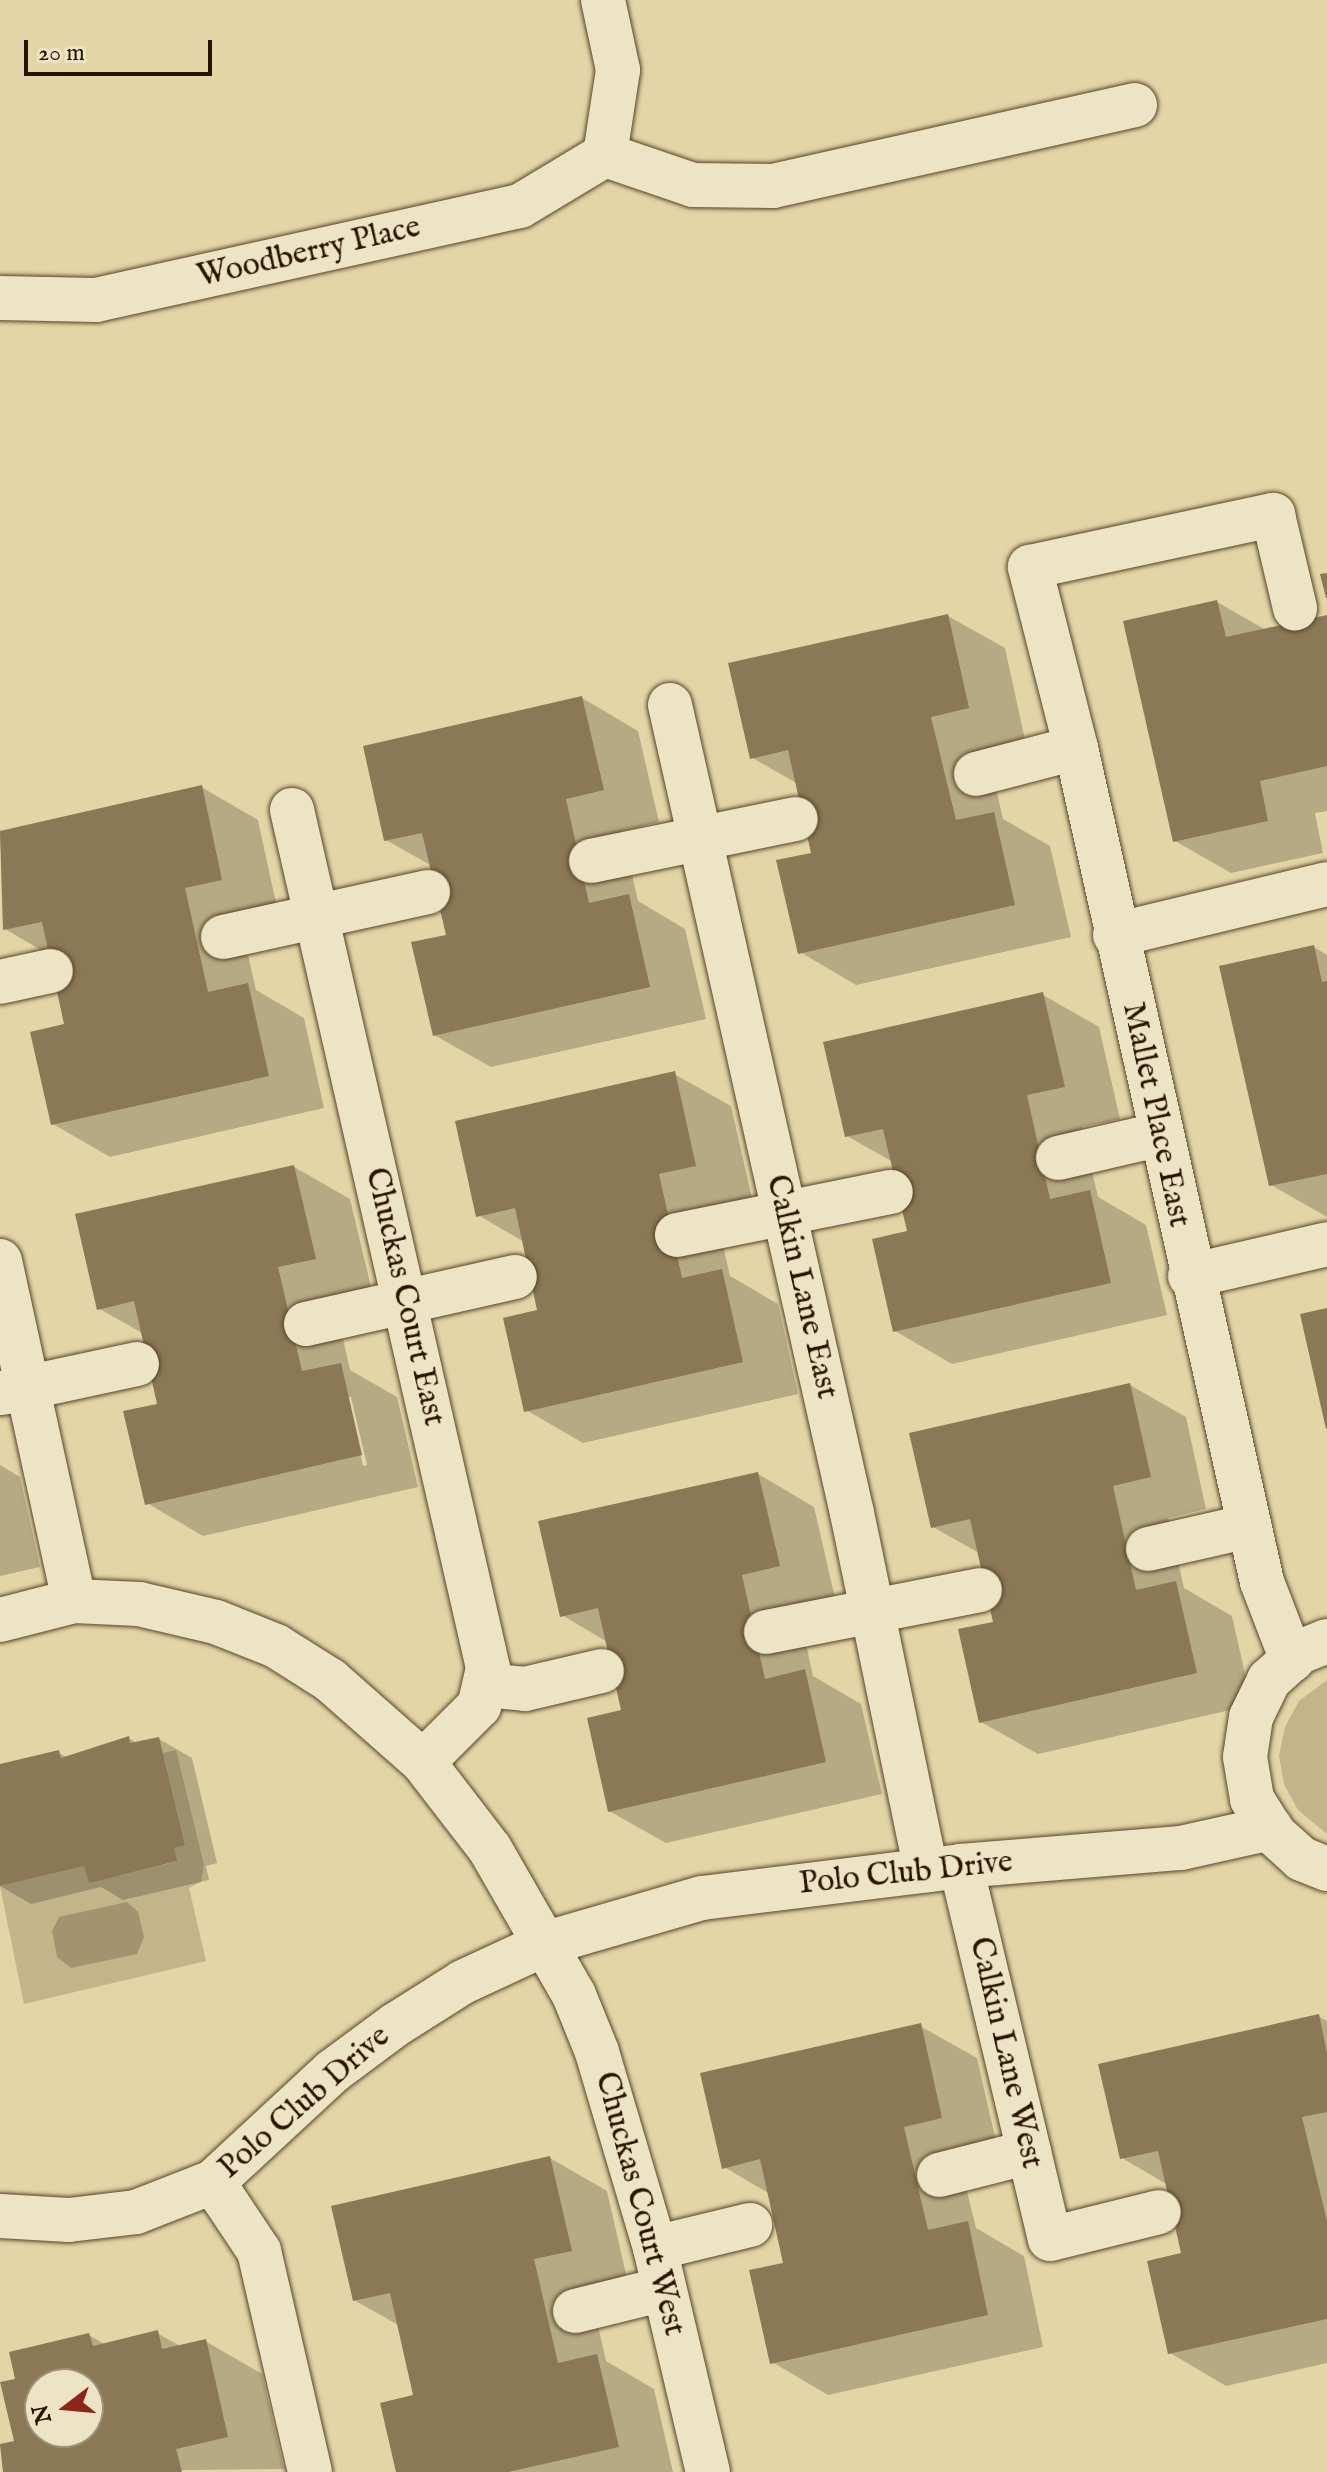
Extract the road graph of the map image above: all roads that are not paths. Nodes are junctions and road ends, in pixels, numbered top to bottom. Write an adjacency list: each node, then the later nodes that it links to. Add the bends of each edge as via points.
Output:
1 (603, 0): 3 (street, via 618,70)
2 (1135, 105): 3 (street, via 773,186 693,185)
3 (605, 155): 4 (street, Woodberry Place, via 520,206 96,300)
4 (0, 298)
5 (1295, 608): 7 (street, Mallet Place East, via 1273,515 1030,567)
6 (670, 705): 11 (street, Calkin Lane East)
7 (1076, 748): 8 (street); 16 (street, Mallet Place East)
8 (976, 774)
9 (292, 810): 15 (street, Chuckas Court East)
10 (796, 819): 11 (street)
11 (700, 840): 12 (street); 23 (street, Calkin Lane East)
12 (591, 861)
13 (1327, 884): 16 (street)
14 (428, 892): 15 (street)
15 (316, 915): 17 (street); 29 (street, Chuckas Court East)
16 (1115, 935): 20 (street, Mallet Place East)
17 (223, 937)
18 (51, 971): 19 (street)
19 (0, 982)
20 (1158, 1135): 21 (street); 27 (street, Mallet Place East)
21 (1058, 1158)
22 (891, 1192): 23 (street)
23 (785, 1214): 24 (street); 37 (street, Calkin Lane East)
24 (677, 1235)
25 (1327, 1244): 27 (street)
26 (0, 1261): 32 (street)
27 (1190, 1276): 33 (street, Mallet Place East)
28 (515, 1277): 29 (street)
29 (405, 1303): 30 (street); 42 (street, Chuckas Court East, via 488,1668)
30 (306, 1324)
31 (137, 1364): 32 (street)
32 (14, 1390): 36 (street)
33 (1249, 1526): 34 (street); 40 (street, Mallet Place East, via 1262,1582)
34 (1148, 1549)
35 (980, 1590): 37 (street)
36 (74, 1601): 38 (street); 43 (street, via 139,1604 216,1622 276,1646 330,1680)
37 (872, 1610): 39 (street); 45 (street, Calkin Lane East)
38 (0, 1620)
39 (766, 1632)
40 (1309, 1651): 44 (street, via 1269,1680 1251,1717 1245,1757 1252,1799)
41 (602, 1671): 42 (street, via 525,1689)
42 (485, 1685): 43 (street, via 479,1706)
43 (423, 1762): 47 (street, via 490,1849)
44 (1271, 1828): 45 (street, Polo Club Drive, via 1181,1848); 46 (street, via 1302,1859)
45 (944, 1868): 47 (street, Polo Club Drive, via 702,1898); 48 (street, Calkin Lane West)
46 (1327, 1869)
47 (547, 1943): 50 (street, Polo Club Drive, via 463,1982 395,2025 333,2071); 54 (street, Chuckas Court West, via 597,2052)
48 (1029, 2152): 49 (street); 51 (street, Calkin Lane West, via 1050,2239)
49 (939, 2175)
50 (213, 2182): 52 (street, Polo Club Drive, via 136,2212 69,2220); 56 (street, via 259,2251)
51 (1159, 2212)
52 (0, 2216)
53 (750, 2225): 54 (street)
54 (660, 2268): 55 (street); 57 (street, Chuckas Court West)
55 (575, 2311)
56 (310, 2472)
57 (708, 2472)

